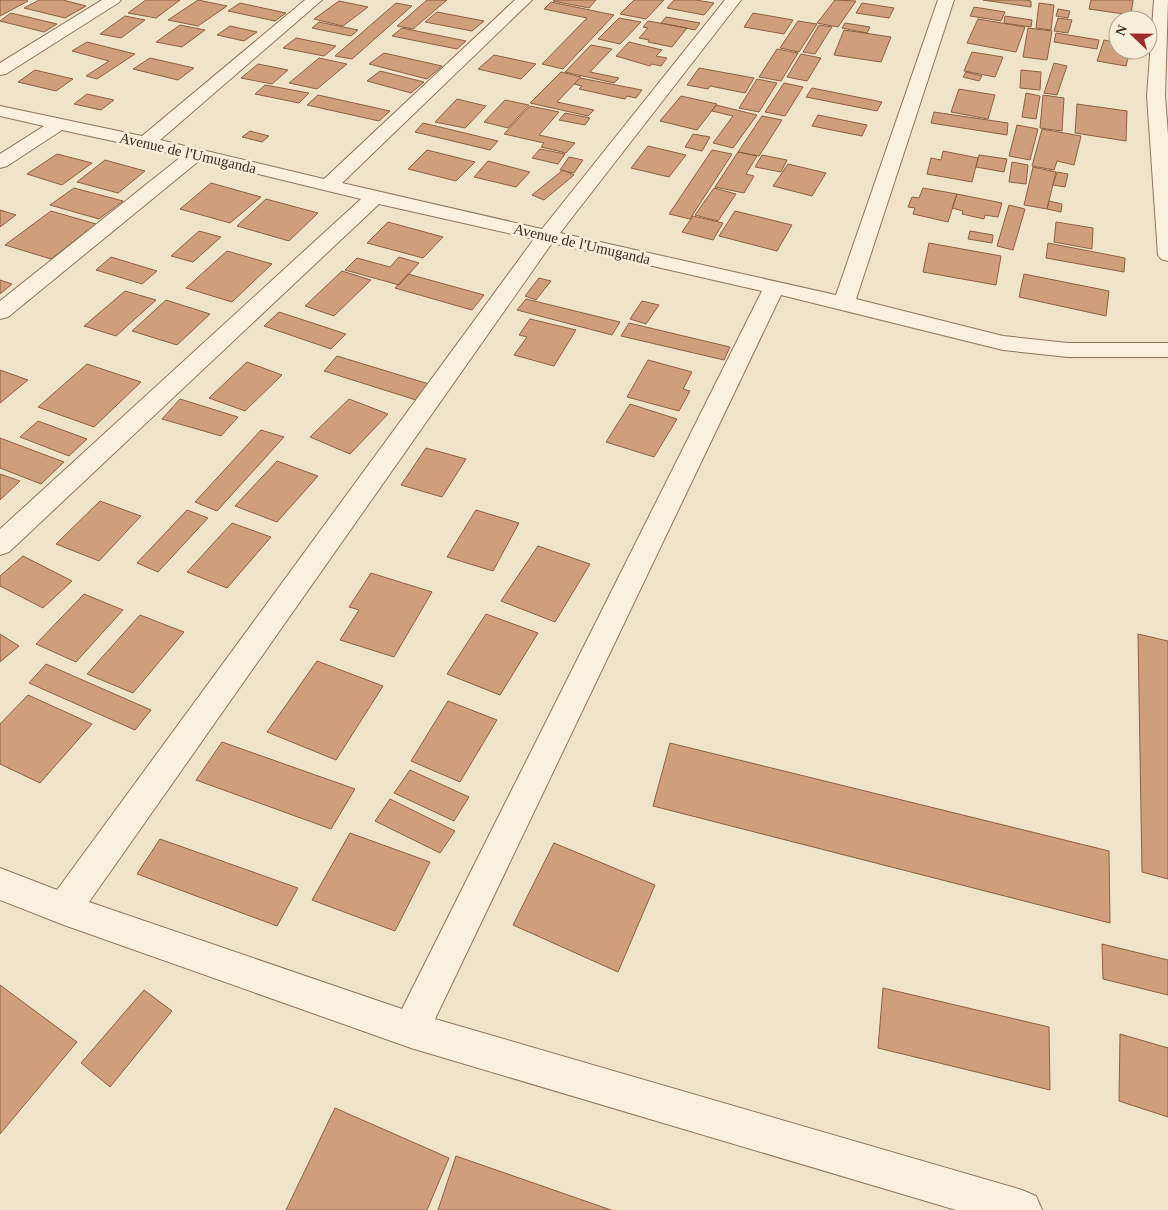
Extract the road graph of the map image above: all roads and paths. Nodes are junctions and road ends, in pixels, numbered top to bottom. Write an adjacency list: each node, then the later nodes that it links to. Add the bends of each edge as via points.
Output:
1 (113, 0): 7 (street)
2 (314, 0): 10 (street)
3 (524, 0): 13 (street)
4 (733, 0): 15 (street)
5 (946, 0): 18 (street)
6 (1162, 0): 16 (street, via 1156,96)
7 (0, 70)
8 (0, 112): 9 (street, Avenue de l'Umuganda)
9 (59, 124): 10 (street, Avenue de l'Umuganda); 12 (street)
10 (146, 142): 11 (street, Avenue de l'Umuganda)
11 (196, 154): 13 (street, Avenue de l'Umuganda); 19 (street)
12 (0, 162)
13 (328, 186): 14 (street, Avenue de l'Umuganda)
14 (375, 197): 15 (street, Avenue de l'Umuganda); 21 (street)
15 (547, 236): 17 (street, Avenue de l'Umuganda); 23 (street)
16 (1168, 255)
17 (774, 288): 18 (street, Avenue de l'Umuganda); 24 (street)
18 (844, 303): 20 (street, Avenue de l'Umuganda, via 1003,343 1068,350)
19 (0, 312)
20 (1168, 350)
21 (0, 545)
22 (0, 884): 23 (street)
23 (64, 909): 24 (street)
24 (411, 1030): 25 (street)
25 (1022, 1210)

